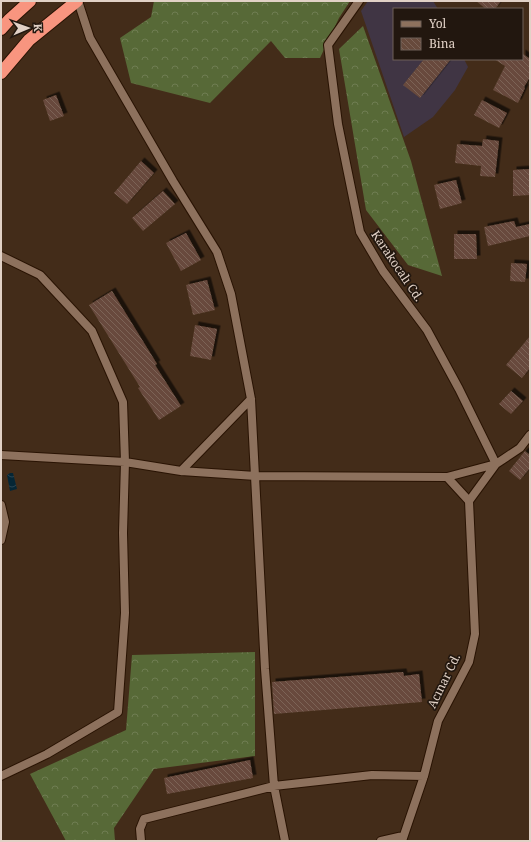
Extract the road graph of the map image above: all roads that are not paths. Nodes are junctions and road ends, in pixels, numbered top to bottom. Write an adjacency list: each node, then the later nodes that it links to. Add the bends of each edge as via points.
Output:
1 (16, 1): 5 (highway, via 17,6)
2 (30, 1): 5 (highway)
3 (77, 1): 6 (highway, via 29,40); 8 (street, via 90,38 217,252 231,294)
4 (359, 1): 12 (street, Karakocalı Cd., via 328,45 338,124 360,232 383,271 427,330)
5 (5, 25)
6 (1, 73)
7 (1, 256): 11 (street, via 40,275 92,331 123,402)
8 (251, 399): 13 (street); 14 (street)
9 (530, 435): 12 (street, via 520,448)
10 (1, 455): 11 (street)
11 (125, 462): 13 (street); 19 (street, via 125,613 118,712 47,754)
12 (496, 464): 15 (street); 16 (street)
13 (181, 471): 14 (street)
14 (256, 476): 15 (street); 21 (street, via 265,670)
15 (447, 477): 16 (street)
16 (469, 501): 20 (street, Acınar Cd., via 476,634 470,662 438,720)
17 (1, 506): 18 (street, via 5,522)
18 (1, 540)
19 (1, 776)
20 (424, 776): 21 (street, via 372,775); 22 (street, Acınar Cd.)
21 (274, 786): 23 (street, via 144,818 140,829); 24 (street)
22 (402, 838): 25 (street)
23 (142, 841)
24 (285, 841)
25 (381, 841)

